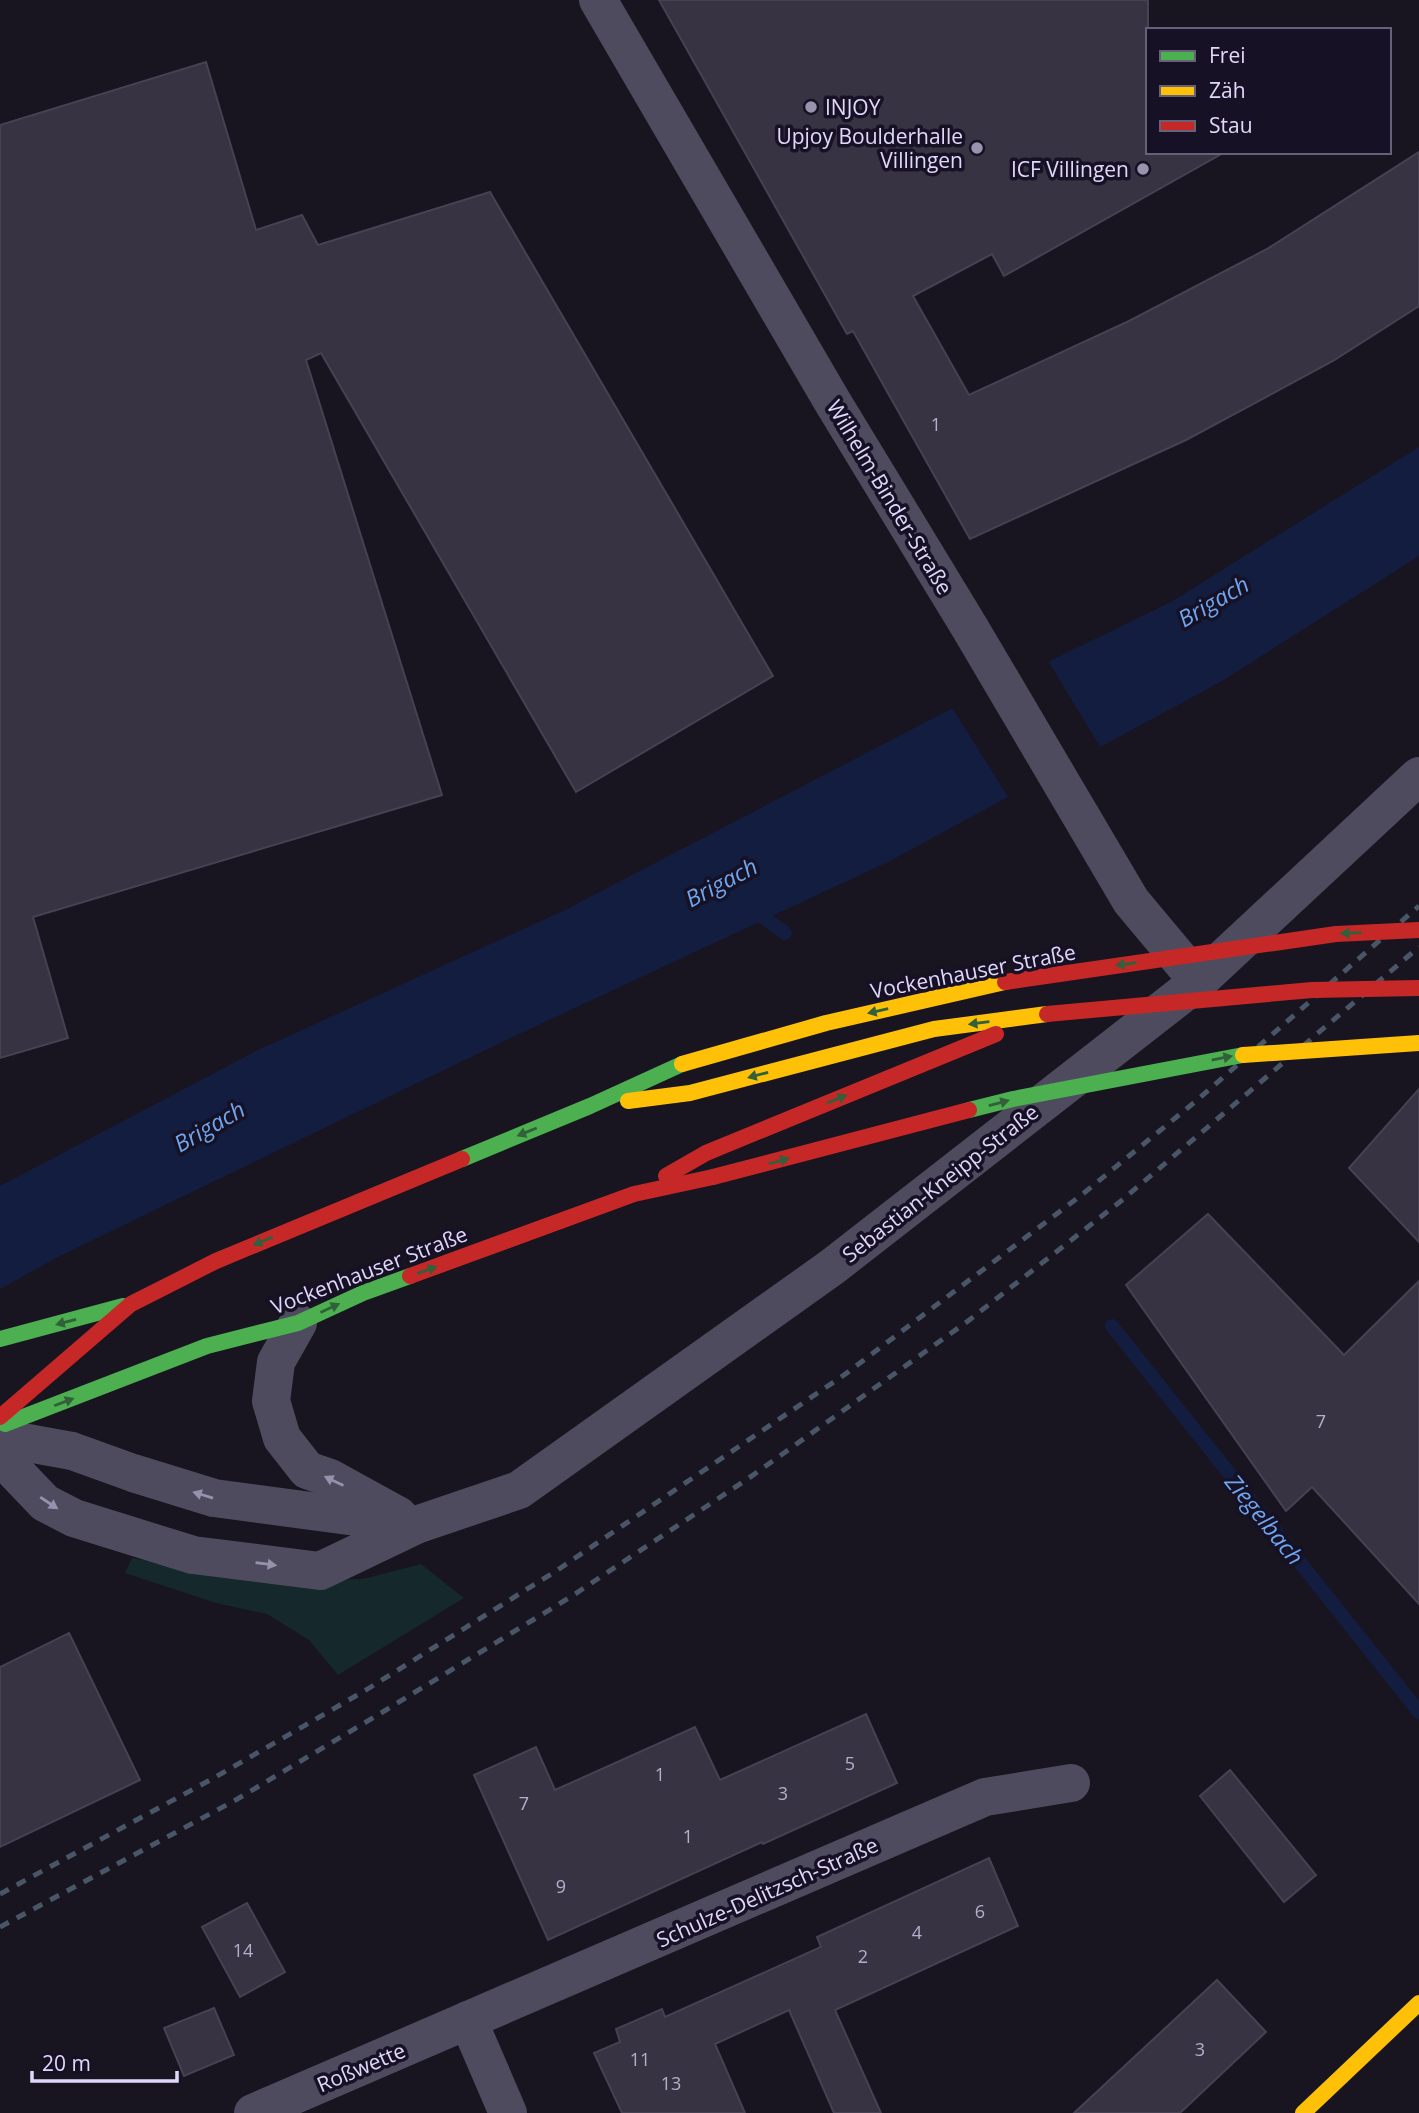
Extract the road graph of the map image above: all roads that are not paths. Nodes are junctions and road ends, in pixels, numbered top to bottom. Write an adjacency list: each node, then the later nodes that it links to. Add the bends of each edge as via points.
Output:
1 (598, 0): 4 (street, Wilhelm-Binder-Straße, via 1131,901)
2 (1419, 776): 4 (street, Sebastian-Kneipp-Straße)
3 (1419, 930): 8 (main road, Vockenhauser Straße, one-way to 8, bridge, via 1336,934 997,983 825,1023 682,1065)
4 (1198, 982): 17 (street, Sebastian-Kneipp-Straße, via 832,1267 519,1490)
5 (1419, 988): 6 (main road, Vockenhauser Straße, bridge, via 1312,990)
6 (1047, 1014): 8 (main road, Vockenhauser Straße, one-way to 8, via 934,1029 690,1093); 9 (main road, Vockenhauser Straße, one-way to 6, via 706,1153)
7 (1419, 1043): 9 (main road, Vockenhauser Straße, one-way to 7, bridge, via 1013,1099 1237,1055)
8 (590, 1106): 10 (main road, Vockenhauser Straße, one-way to 10, via 216,1261)
9 (634, 1194): 11 (main road, Vockenhauser Straße, one-way to 9, via 363,1293)
10 (131, 1304): 12 (main road, one-way to 12); 13 (main road, Vockenhauser Straße)
11 (298, 1323): 14 (main road, Vockenhauser Straße, one-way to 11, via 207,1346); 17 (street, one-way to 11, via 307,1470 282,1437 271,1401 276,1362)
12 (0, 1339)
13 (0, 1417)
14 (0, 1426)
15 (0, 1438): 17 (street, Sebastian-Kneipp-Straße, one-way to 15, via 214,1498 72,1451)
16 (0, 1456): 17 (street, Sebastian-Kneipp-Straße, one-way to 17, via 45,1503 74,1518 193,1555 320,1571)
17 (416, 1525)
18 (1071, 1783): 20 (street, Schulze-Delitzsch-Straße, via 985,1797)
19 (1419, 2004): 23 (main road)
20 (468, 2020): 21 (street, Roßwette); 22 (street)
21 (253, 2113)
22 (508, 2113)
23 (1303, 2113)

